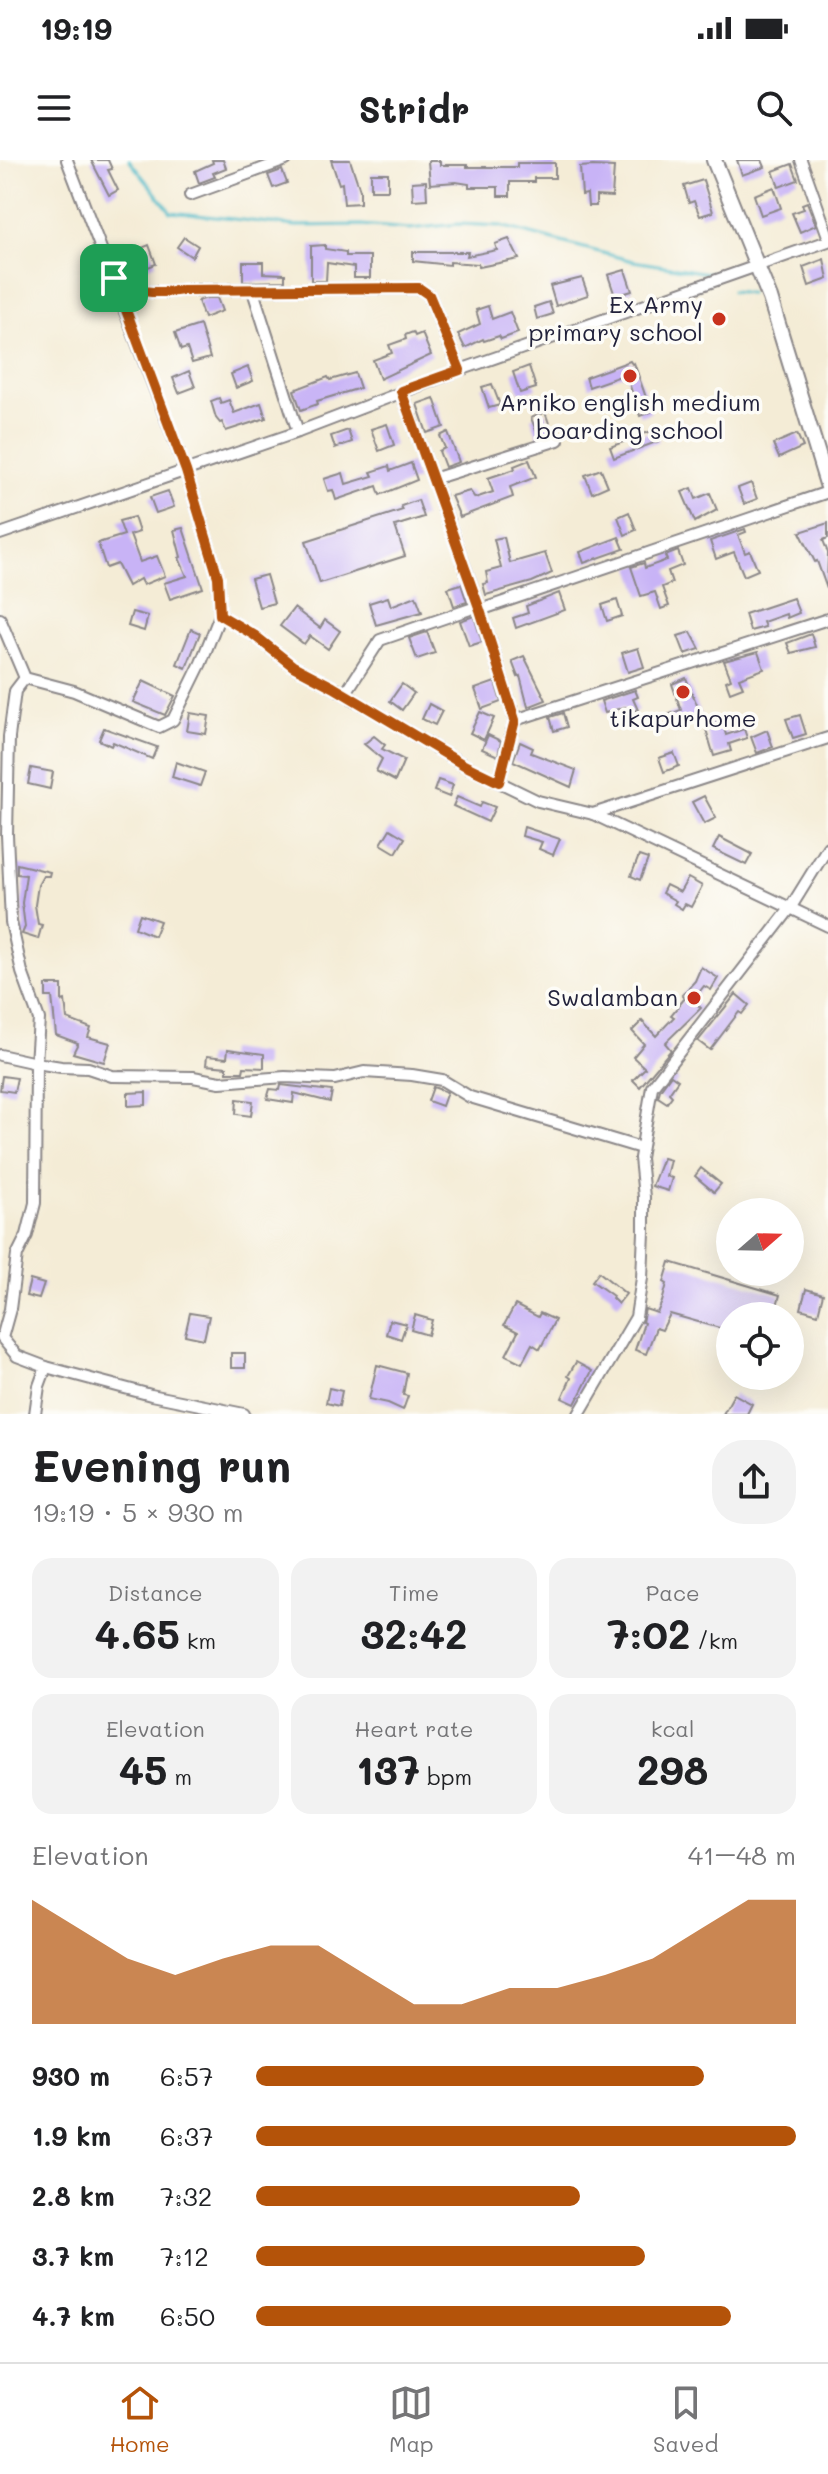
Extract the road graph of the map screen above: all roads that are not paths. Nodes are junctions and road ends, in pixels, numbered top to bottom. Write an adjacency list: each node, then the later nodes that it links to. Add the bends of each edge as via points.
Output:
1 (67, 160): 8 (street)
2 (286, 160): 5 (street)
3 (714, 160): 7 (street)
4 (801, 160): 6 (street)
5 (190, 195)
6 (828, 239): 7 (street)
7 (755, 266): 10 (street); 16 (street, via 770,298)
8 (114, 278): 9 (street, via 154,294); 14 (street)
9 (253, 291): 10 (street, via 419,288 429,295); 12 (street)
10 (460, 370): 11 (street)
11 (401, 391): 12 (street); 15 (street)
12 (298, 432): 14 (street)
13 (558, 440): 15 (street)
14 (186, 471): 17 (street); 19 (street, via 218,577)
15 (433, 479): 18 (street)
16 (828, 490): 18 (street)
17 (0, 534)
18 (479, 608): 23 (street, via 380,640); 24 (street)
19 (220, 615): 22 (street, via 173,720 159,727 74,691); 23 (street, via 293,666)
20 (0, 619): 22 (street)
21 (828, 619): 24 (street)
22 (25, 678): 32 (street, via 15,691 9,737 7,835 11,922 39,1019)
23 (345, 694): 26 (street)
24 (515, 720): 26 (street)
25 (828, 738): 27 (street)
26 (499, 782): 27 (street, via 538,801)
27 (593, 814): 29 (street)
28 (828, 847): 29 (street)
29 (789, 910): 30 (street); 33 (street, via 652,1087)
30 (828, 926)
31 (0, 1055): 32 (street)
32 (36, 1063): 33 (street, via 112,1076 220,1082 335,1079 364,1072 412,1075 442,1080 470,1097); 34 (street, via 35,1203 17,1255)
33 (641, 1148): 38 (street, via 644,1232 636,1317)
34 (1, 1339): 35 (street, via 17,1356)
35 (46, 1367): 36 (street); 37 (street)
36 (35, 1414)
37 (244, 1414)
38 (579, 1414)

